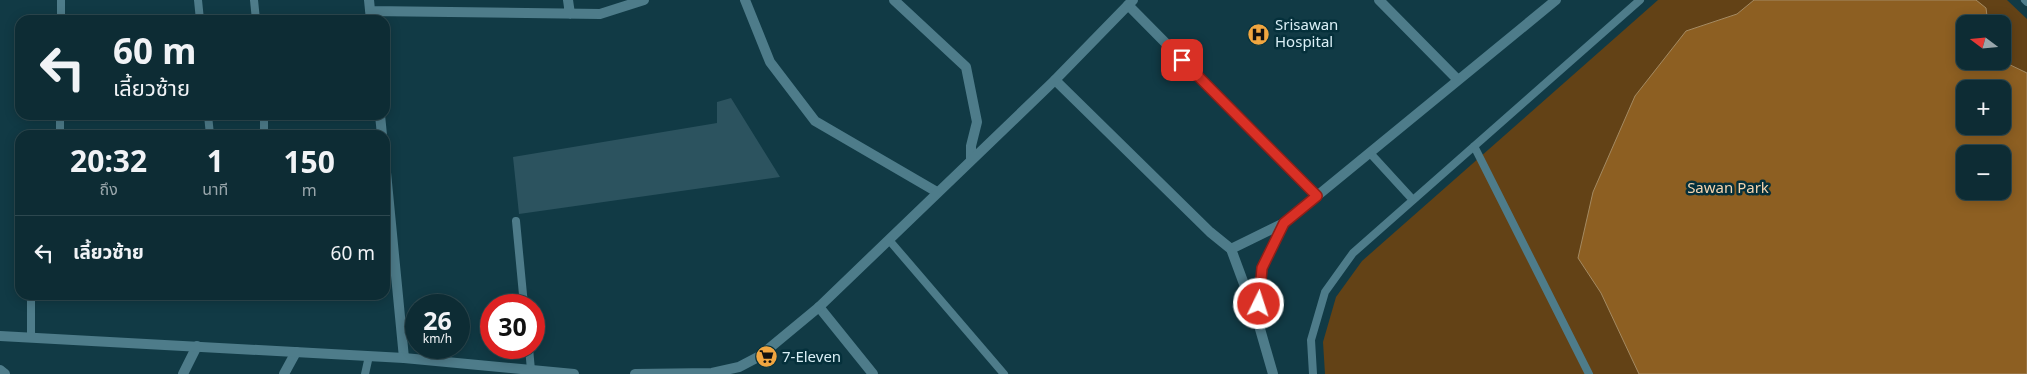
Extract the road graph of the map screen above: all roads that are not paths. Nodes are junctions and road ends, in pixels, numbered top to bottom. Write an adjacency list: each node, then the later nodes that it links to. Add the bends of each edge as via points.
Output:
1 (61, 0): 14 (lane)
2 (198, 0): 15 (lane)
3 (254, 0): 16 (lane)
4 (369, 0): 17 (street)
5 (568, 0): 13 (street)
6 (644, 0): 13 (street, via 600,14)
7 (745, 0): 24 (street, via 770,62 815,121)
8 (894, 0): 23 (street, via 966,67 976,122)
9 (1379, 0): 20 (street)
10 (1556, 0): 20 (street)
11 (1640, 0): 21 (lane)
12 (1130, 3): 19 (street); 25 (street)
13 (570, 14): 18 (street)
14 (61, 15)
15 (200, 15)
16 (256, 15)
17 (371, 15)
18 (390, 16)
19 (1054, 80): 23 (street); 31 (street)
20 (1458, 80): 22 (street)
21 (1474, 146): 26 (lane); 56 (lane)
22 (1370, 153): 25 (street); 26 (lane)
23 (971, 159): 24 (street)
24 (937, 192): 30 (street)
25 (1317, 196): 29 (street)
26 (1413, 200): 55 (lane, via 1353,253 1325,292 1311,340)
27 (390, 214): 41 (street)
28 (516, 221): 32 (lane)
29 (1284, 223): 31 (street); 35 (street, via 1262,268)
30 (889, 240): 34 (street); 53 (lane)
31 (1231, 249): 35 (street)
32 (523, 294)
33 (31, 300): 37 (lane)
34 (819, 307): 45 (street); 52 (street)
35 (1258, 322): 54 (street)
36 (0, 336): 37 (street)
37 (31, 337): 38 (street)
38 (197, 346): 39 (street); 47 (street)
39 (296, 352): 40 (street); 48 (street)
40 (369, 356): 41 (street); 49 (lane)
41 (404, 358): 44 (street)
42 (530, 359): 44 (lane)
43 (0, 370): 46 (street)
44 (531, 370): 50 (street)
45 (742, 371): 51 (street)
46 (5, 374)
47 (183, 374)
48 (284, 374)
49 (366, 374)
50 (574, 374)
51 (635, 374)
52 (873, 374)
53 (1004, 374)
54 (1272, 374)
55 (1313, 374)
56 (1590, 374)

